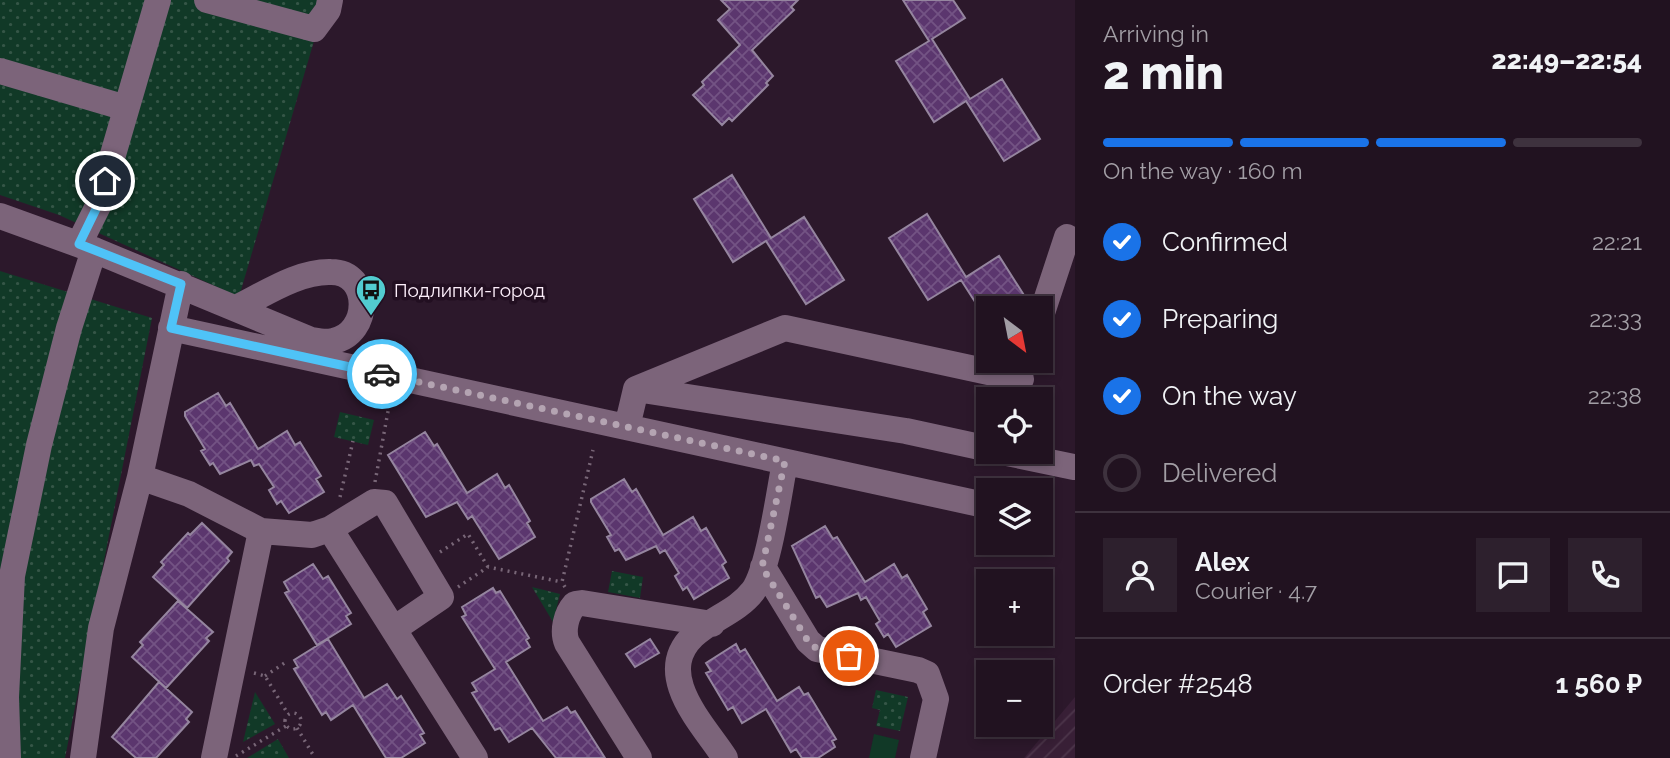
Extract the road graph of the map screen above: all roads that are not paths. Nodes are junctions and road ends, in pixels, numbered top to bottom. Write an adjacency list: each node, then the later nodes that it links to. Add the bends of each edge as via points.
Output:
1 (158, 0): 5 (street)
2 (207, 0): 3 (street, via 314,29)
3 (330, 0)
4 (0, 71): 5 (street)
5 (126, 108): 8 (street)
6 (0, 216): 8 (street)
7 (1067, 237): 10 (street)
8 (87, 247): 9 (street); 27 (street, via 12,576)
9 (181, 284): 11 (street); 12 (street)
10 (1048, 296)
11 (236, 308)
12 (171, 328): 15 (street); 20 (street)
13 (1021, 380): 14 (street, via 785,328)
14 (636, 389): 15 (street); 16 (street)
15 (627, 427): 17 (street)
16 (976, 446)
17 (785, 461): 21 (street); 24 (street)
18 (1053, 463): 19 (street)
19 (1074, 467)
20 (140, 477): 23 (street, via 189,494); 28 (street, via 101,628)
21 (976, 503)
22 (330, 529): 23 (street, via 312,535); 26 (street); 26 (street, via 380,500 385,503 441,597)
23 (261, 531): 29 (street)
24 (762, 567): 25 (street, via 754,590); 33 (street, via 817,649 926,674 936,699)
25 (712, 624): 31 (street, via 568,593 567,643); 32 (street, via 693,636 676,672 680,690)
26 (394, 629): 30 (street)
27 (8, 758)
28 (83, 758)
29 (214, 758)
30 (475, 758)
31 (639, 758)
32 (725, 758)
33 (923, 758)

